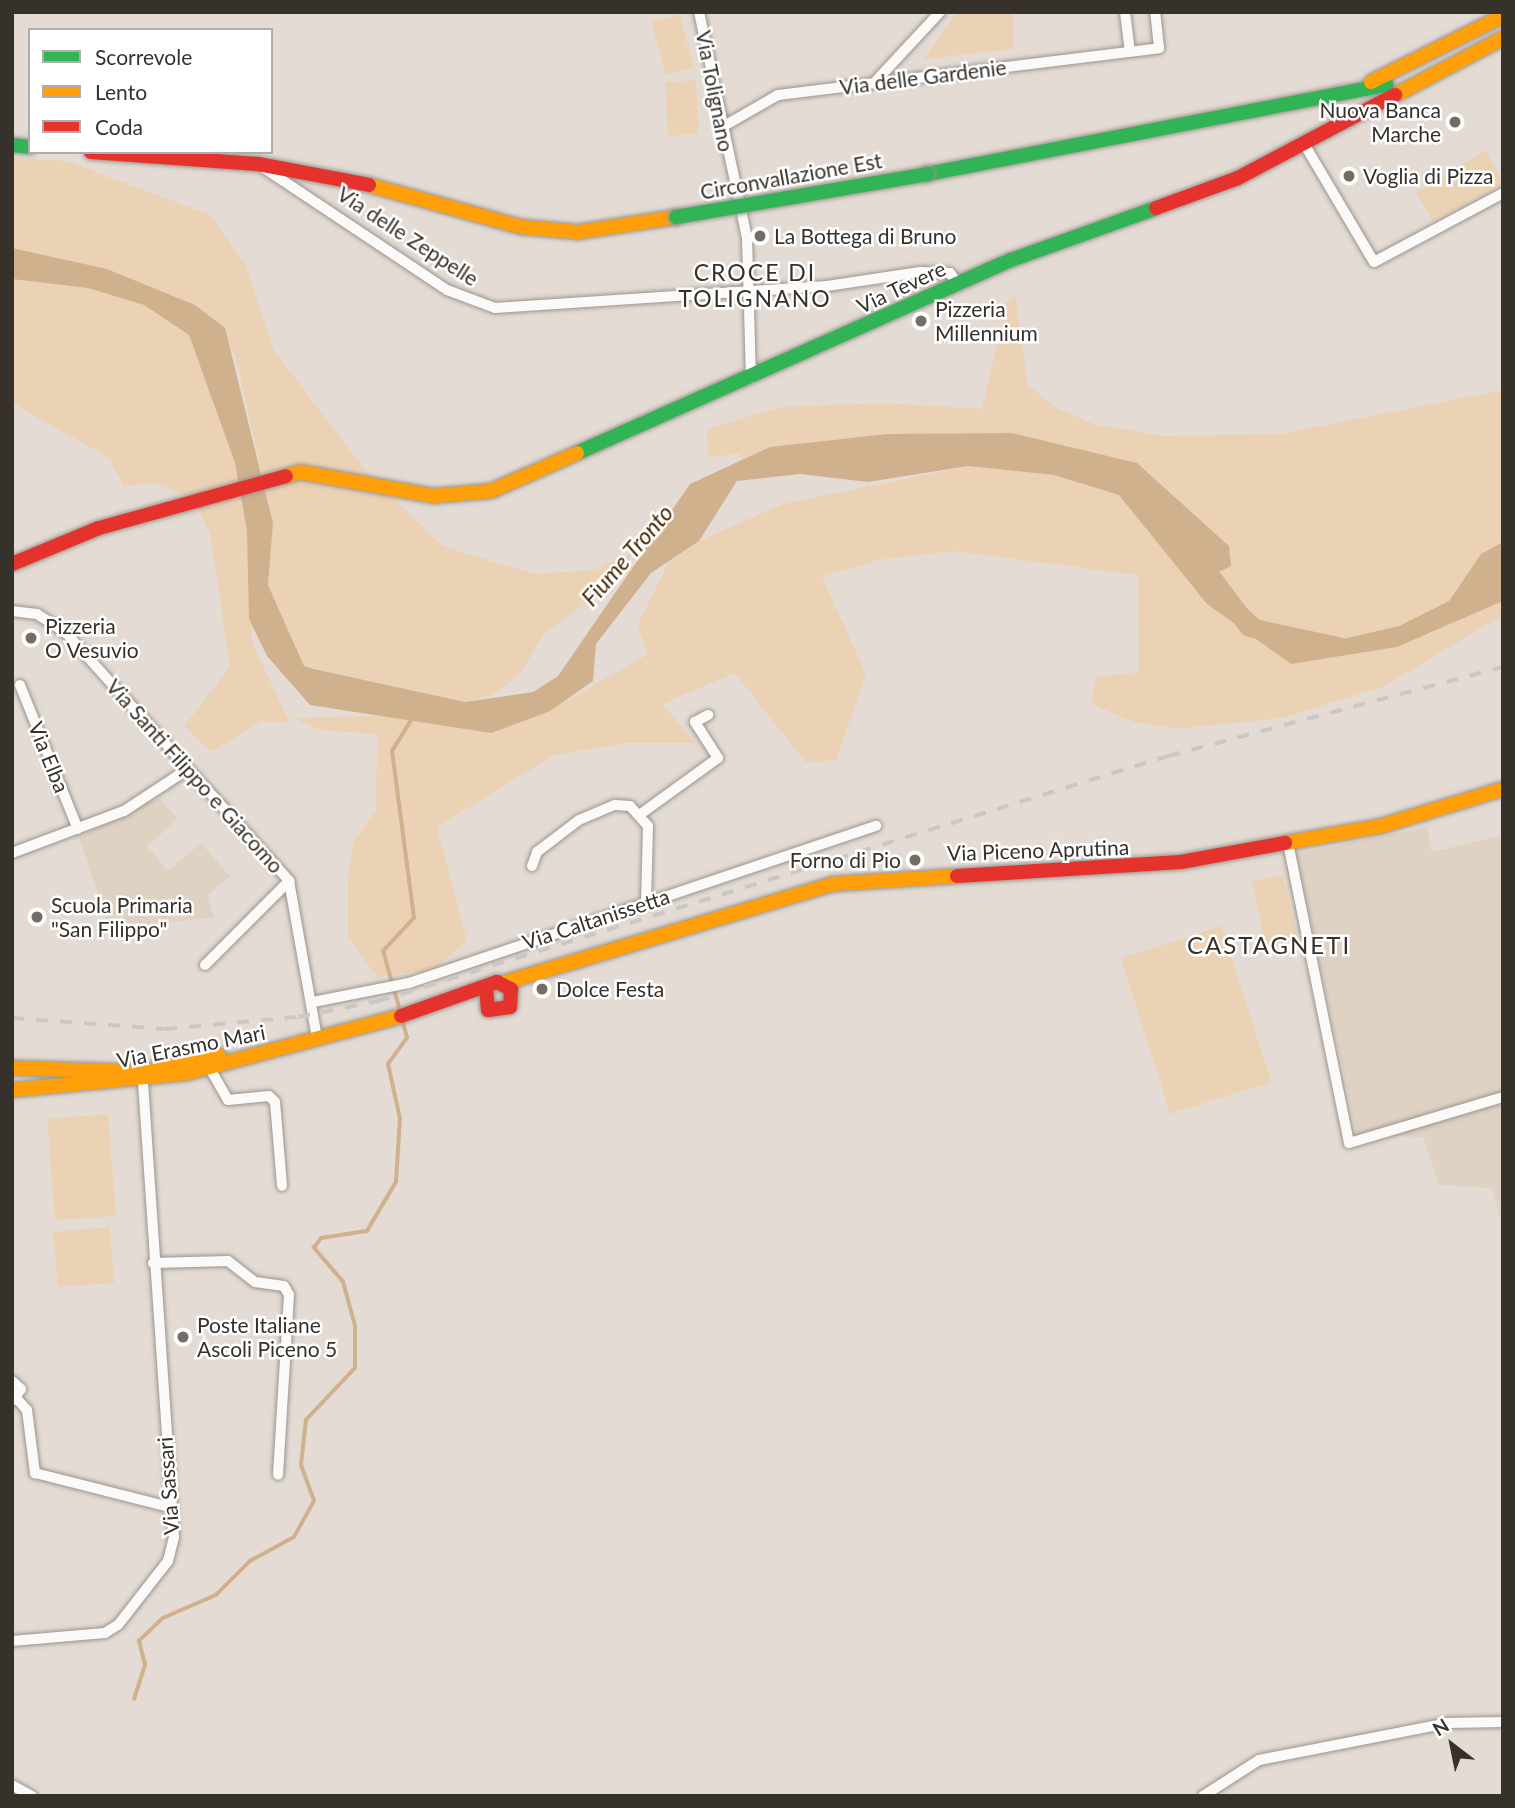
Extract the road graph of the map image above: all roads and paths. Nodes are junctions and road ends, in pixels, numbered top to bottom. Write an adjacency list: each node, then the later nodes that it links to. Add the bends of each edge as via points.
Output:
1 (699, 12): 10 (street, Via Tolignano)
2 (940, 12): 8 (street)
3 (1125, 12): 7 (street)
4 (1155, 12): 7 (street, Via delle Gardenie, via 1159,48)
5 (1498, 16): 9 (main road)
6 (1503, 38): 9 (main road)
7 (1130, 51): 8 (street, Via delle Gardenie)
8 (874, 82): 10 (street, Via delle Gardenie, via 778,95)
9 (1391, 87): 11 (main road, Via Tevere); 13 (main road, Circonvallazione Est, bridge, via 1333,93 927,174 578,232 522,227 340,177)
10 (724, 125): 16 (street, Via Tolignano)
11 (1303, 142): 14 (street, via 1370,260 1388,258); 15 (main road, Via Tevere, via 1238,178)
12 (119, 154): 13 (main road, Via delle Zeppelle)
13 (258, 164): 16 (street, Via delle Zeppelle, via 447,290 495,308)
14 (1503, 193)
15 (958, 284): 16 (street, Via delle Zeppelle, via 938,271); 17 (main road, Via Tevere)
16 (753, 288): 17 (street, Via Tolignano)
17 (751, 378): 18 (main road, Via Tevere, via 471,497 433,496 315,471 275,477 77,536)
18 (12, 564)
19 (12, 611): 22 (street, Via Santi Filippo e Giacomo, via 37,614 66,633)
20 (20, 685): 26 (street, Via Elba)
21 (708, 715): 24 (street, via 695,722 718,758)
22 (188, 769): 26 (street, via 153,796); 30 (street, Via Santi Filippo e Giacomo)
23 (1503, 789): 27 (main road, Via Piceno Aprutina, via 1381,825)
24 (642, 813): 29 (street, via 615,805 597,811 537,852); 31 (street, via 648,826)
25 (876, 826): 31 (street, Via Caltanissetta)
26 (78, 829): 28 (street)
27 (1288, 844): 33 (main road, Via Piceno Aprutina, via 1142,867 863,878 577,960); 42 (street, via 1349,1143)
28 (12, 853)
29 (532, 866)
30 (289, 881): 32 (street); 35 (street, Via Santi Filippo e Giacomo)
31 (646, 902): 35 (street, Via Caltanissetta, via 409,984)
32 (205, 965)
33 (507, 986): 34 (main road); 34 (main road, via 512,1003 502,1013 490,1011)
34 (484, 994): 37 (main road, Via Erasmo Mari)
35 (313, 1002): 36 (street, Via Santi Filippo e Giacomo)
36 (316, 1033): 37 (main road, Via Erasmo Mari); 39 (main road, Via Erasmo Mari, via 142,1072)
37 (334, 1034): 38 (main road, Via Erasmo Mari)
38 (209, 1067): 40 (main road, Via Erasmo Mari); 43 (street, via 228,1100 269,1096 275,1101)
39 (12, 1068)
40 (143, 1082): 41 (main road, Via Erasmo Mari); 44 (street, Via Sassari)
41 (12, 1090)
42 (1503, 1097)
43 (282, 1186)
44 (153, 1263): 47 (street, via 236,1266 254,1282 279,1283 289,1295); 48 (street, Via Sassari)
45 (12, 1381): 46 (street, via 21,1389)
46 (15, 1400): 48 (street, via 27,1410 35,1473)
47 (278, 1475)
48 (169, 1507): 49 (street, Via Sassari, via 174,1537 168,1561 118,1625 105,1633)
49 (12, 1641)
50 (1503, 1722): 53 (street, via 1447,1723 1259,1760)
51 (12, 1784): 52 (street)
52 (32, 1796)
53 (1203, 1796)

